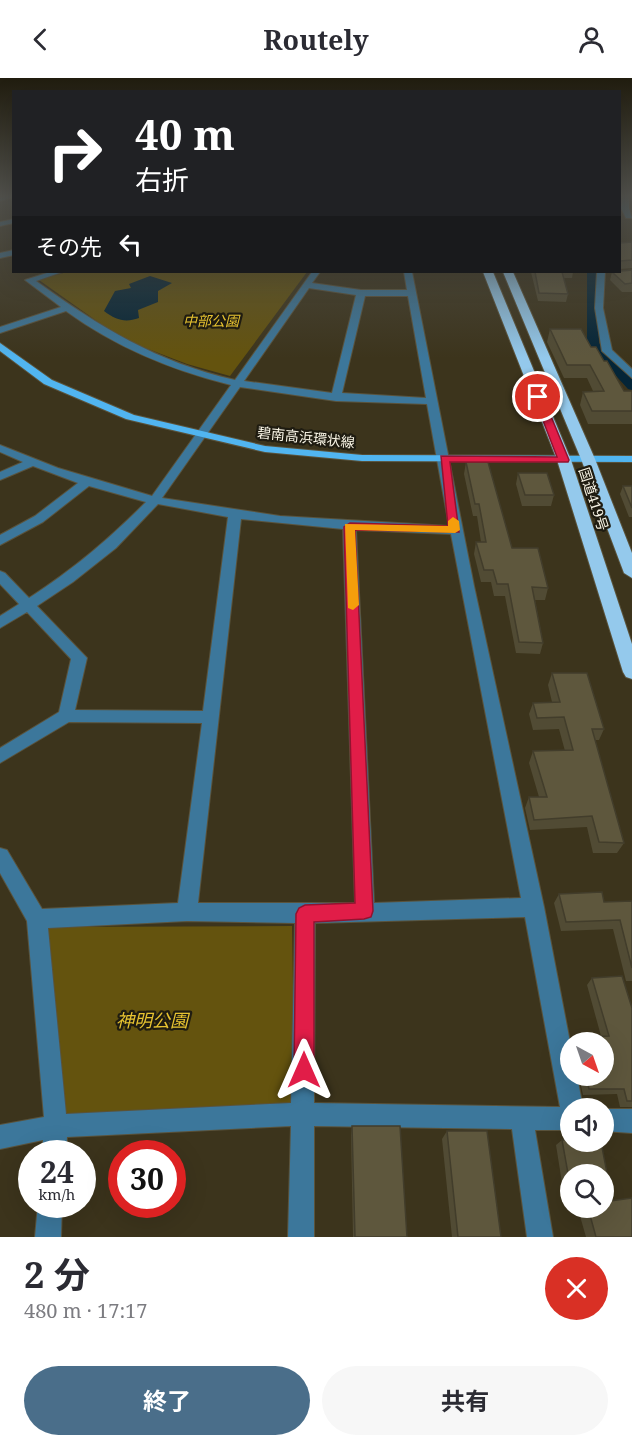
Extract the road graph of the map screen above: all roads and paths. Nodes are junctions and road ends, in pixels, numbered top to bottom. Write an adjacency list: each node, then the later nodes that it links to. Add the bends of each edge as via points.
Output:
1 (54, 273): 10 (street, via 28,280)
2 (315, 273): 7 (street)
3 (408, 273): 9 (street)
4 (488, 273): 22 (highway, 国道419号)
5 (508, 273): 20 (highway, 国道419号)
6 (605, 274): 13 (street, via 599,308 607,351)
7 (306, 285): 8 (street); 14 (street)
8 (361, 293): 9 (street); 15 (street)
9 (412, 293): 16 (street)
10 (68, 308): 11 (street); 14 (street, via 117,340 157,359)
11 (0, 330)
12 (0, 346): 17 (main road, 碧南高浜環状線, via 48,381 78,395 129,417)
13 (632, 375)
14 (237, 383): 15 (street); 17 (street)
15 (336, 398): 16 (street)
16 (433, 401): 19 (street)
17 (199, 435): 19 (main road, 碧南高浜環状線, via 266,449 362,458); 26 (street)
18 (0, 447): 23 (street)
19 (444, 459): 22 (main road, 碧南高浜環状線); 29 (street)
20 (588, 459): 21 (main road, 碧南高浜環状線); 22 (main road, 碧南高浜環状線); 31 (highway, 国道419号)
21 (632, 459)
22 (564, 460): 35 (highway, 国道419号)
23 (32, 462): 24 (street); 25 (street)
24 (0, 476)
25 (87, 482): 26 (street); 30 (street, via 39,519)
26 (154, 501): 27 (street); 33 (street, via 111,545)
27 (235, 515): 28 (street); 37 (street)
28 (350, 527): 29 (street); 41 (street)
29 (455, 530): 40 (street)
30 (0, 541)
31 (632, 573)
32 (0, 576): 33 (street)
33 (29, 605): 34 (street); 36 (street, via 79,658)
34 (0, 623)
35 (632, 672)
36 (66, 716): 37 (street); 38 (street)
37 (210, 717): 42 (street)
38 (0, 756)
39 (0, 856): 44 (street)
40 (534, 907): 41 (street); 45 (street)
41 (364, 911): 43 (street)
42 (187, 912): 43 (street); 44 (street)
43 (305, 914): 46 (street)
44 (37, 919): 51 (street)
45 (570, 1098)
46 (304, 1114): 48 (street); 51 (street); 56 (street)
47 (560, 1119): 48 (street)
48 (522, 1120): 57 (street)
49 (614, 1120): 50 (street)
50 (632, 1121)
51 (56, 1126): 52 (street); 53 (street)
52 (0, 1137)
53 (55, 1140)
54 (49, 1218): 55 (street)
55 (48, 1237)
56 (302, 1237)
57 (540, 1237)

